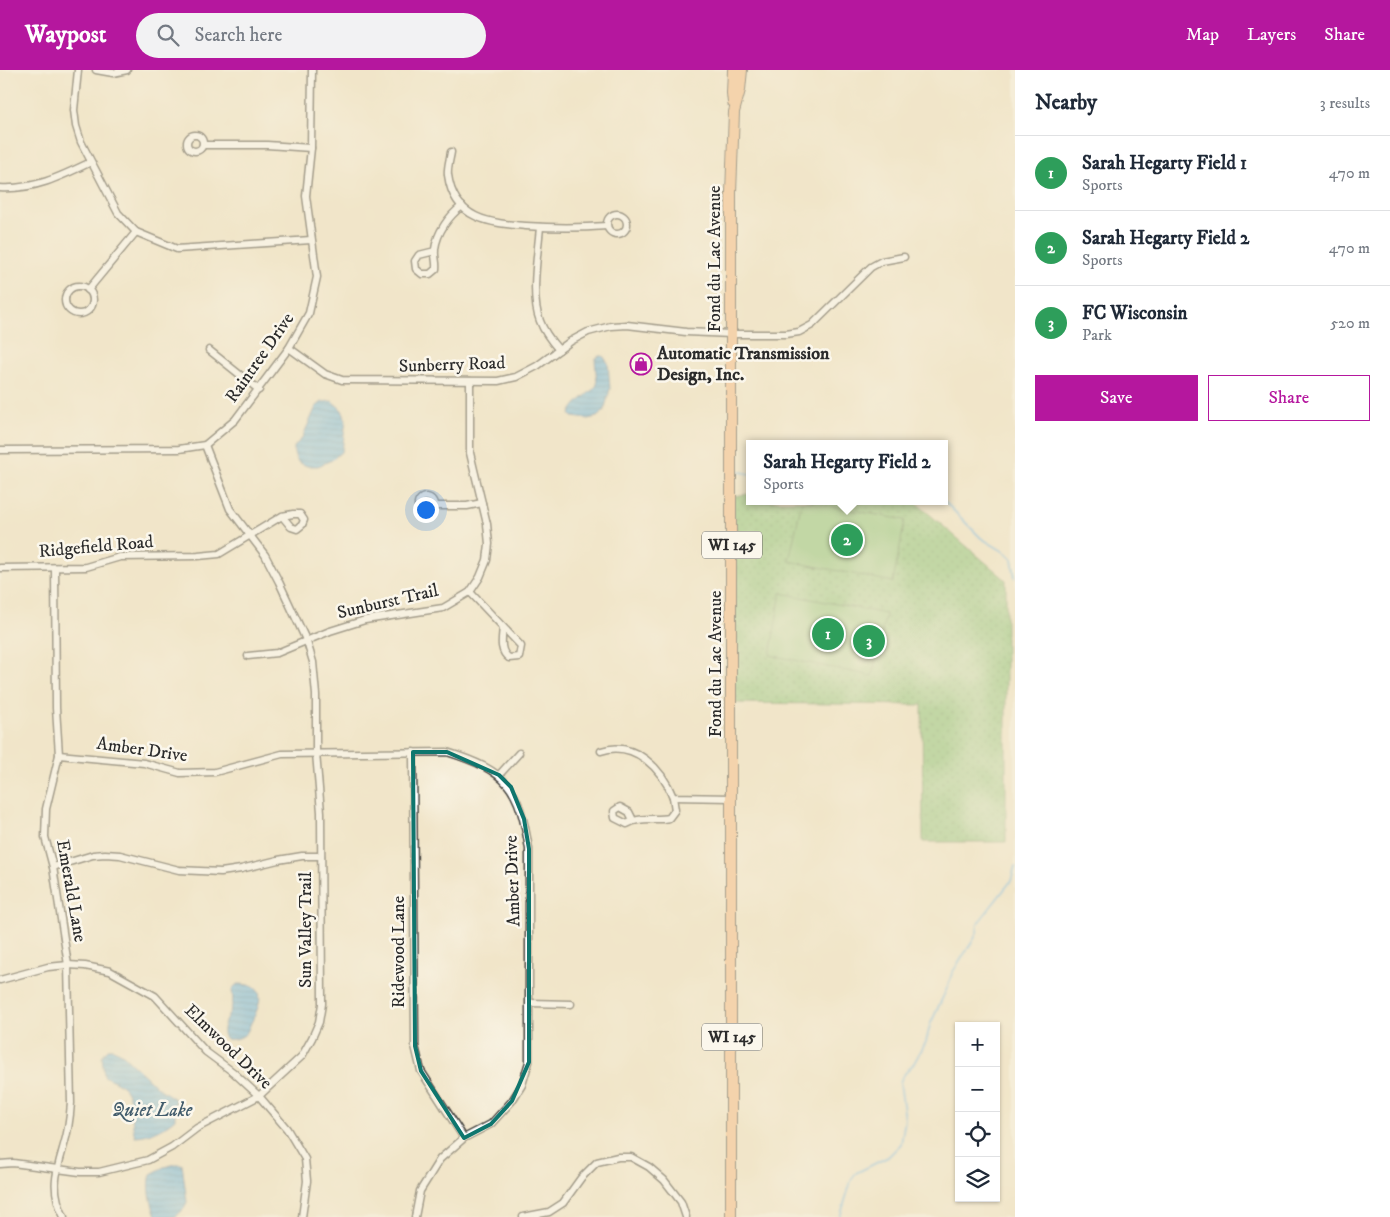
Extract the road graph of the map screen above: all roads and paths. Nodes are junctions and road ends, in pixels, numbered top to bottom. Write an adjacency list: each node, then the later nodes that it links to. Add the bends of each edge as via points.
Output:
1 (78, 70): 11 (street, via 74,110 76,126)
2 (96, 70): 3 (street, via 113,73)
3 (127, 70)
4 (312, 70): 9 (street, Raintree Drive)
5 (733, 70): 7 (main road, Fond du Lac Avenue / WI 145)
6 (742, 70): 7 (main road, Fond du Lac Avenue / WI 145)
7 (734, 112): 21 (main road, Fond du Lac Avenue / WI 145, via 730,193)
8 (203, 145): 9 (street)
9 (311, 148): 17 (street, Raintree Drive, via 306,196)
10 (451, 152): 13 (street, via 448,174)
11 (91, 162): 12 (street, via 53,180 28,187); 16 (street, via 118,213)
12 (0, 188)
13 (462, 206): 15 (street, via 482,220); 18 (street, via 444,225)
14 (607, 226): 15 (street)
15 (540, 227): 24 (street, via 536,271 539,319)
16 (136, 232): 17 (street, via 177,248); 20 (street)
17 (311, 240): 22 (street, Raintree Drive, via 317,277 309,314)
18 (435, 251)
19 (904, 257): 21 (street, Sunberry Road, via 871,266 805,329 786,334)
20 (88, 290): 20 (street, via 79,286 70,290 66,297 67,307 78,314 90,309 93,301)
21 (731, 334): 24 (street, Sunberry Road, via 611,326 588,332); 46 (main road, Fond du Lac Avenue / WI 145)
22 (289, 348): 25 (street, Sunberry Road, via 325,374 342,380); 26 (street, Raintree Drive)
23 (209, 350): 26 (street)
24 (559, 350): 25 (street, Sunberry Road, via 516,377)
25 (470, 381): 29 (street, Sunburst Trail, via 470,453)
26 (259, 390): 27 (street, Raintree Drive, via 234,420)
27 (205, 445): 28 (street, via 179,449); 32 (street, Sun Valley Trail, via 230,509)
28 (0, 450)
29 (482, 503): 30 (street); 35 (street, Sunburst Trail, via 489,544 487,560)
30 (434, 506)
31 (282, 516): 32 (street, Ridgefield Road)
32 (250, 536): 34 (street, Ridgefield Road, via 220,554 120,557 86,567); 37 (street, Sun Valley Trail, via 265,555)
33 (0, 568): 34 (street, Ridgefield Road)
34 (54, 568): 43 (street, Emerald Lane)
35 (470, 592): 36 (street); 37 (street, Sunburst Trail, via 443,608 365,620)
36 (503, 627): 36 (street, via 504,654 509,658 519,657 521,646)
37 (307, 642): 38 (street, Sunburst Trail, via 277,653); 41 (street, Sun Valley Trail, via 313,662 316,695)
38 (248, 656)
39 (601, 751): 45 (street, via 619,748 649,761 660,772)
40 (413, 752): 41 (street, Amber Drive); 44 (street, Amber Drive, via 447,752 473,760); 55 (street, Ridewood Lane, via 415,1046 422,1071)
41 (316, 753): 43 (street, Amber Drive, via 282,754 215,772 180,773 144,763); 48 (street, Sun Valley Trail)
42 (519, 753): 44 (street)
43 (59, 756): 49 (street, Emerald Lane, via 46,809 45,837)
44 (499, 775): 52 (street, Amber Drive, via 511,788 524,819 529,849)
45 (673, 797): 46 (street); 47 (street, via 675,810 670,818)
46 (732, 798): 63 (main road, Fond du Lac Avenue / WI 145)
47 (633, 820)
48 (321, 856): 49 (street, via 302,856 221,872 179,870 105,854); 54 (street, Sun Valley Trail, via 322,1004 319,1022 302,1056)
49 (53, 867): 50 (street, Emerald Lane)
50 (68, 965): 51 (street, Elmwood Drive); 54 (street, Elmwood Drive, via 110,971 155,996 206,1052); 57 (street, Emerald Lane, via 72,1103)
51 (0, 980)
52 (530, 1003): 53 (street); 55 (street, Amber Drive, via 529,1062 522,1085 491,1124)
53 (571, 1004)
54 (259, 1096): 57 (street, Sun Valley Trail, via 197,1128 148,1160 99,1172); 59 (street, Elmwood Drive, via 287,1129 305,1159 307,1181)
55 (464, 1138): 60 (street, Amber Drive, via 440,1159 420,1191)
56 (0, 1164): 57 (street, Sun Valley Trail)
57 (56, 1169): 58 (street, Emerald Lane, via 55,1190)
58 (64, 1217)
59 (302, 1217)
60 (415, 1217)
61 (523, 1217): 62 (street, via 550,1212 563,1203 596,1162 618,1157 631,1158 664,1180 681,1202)
62 (686, 1217)
63 (731, 1217)

